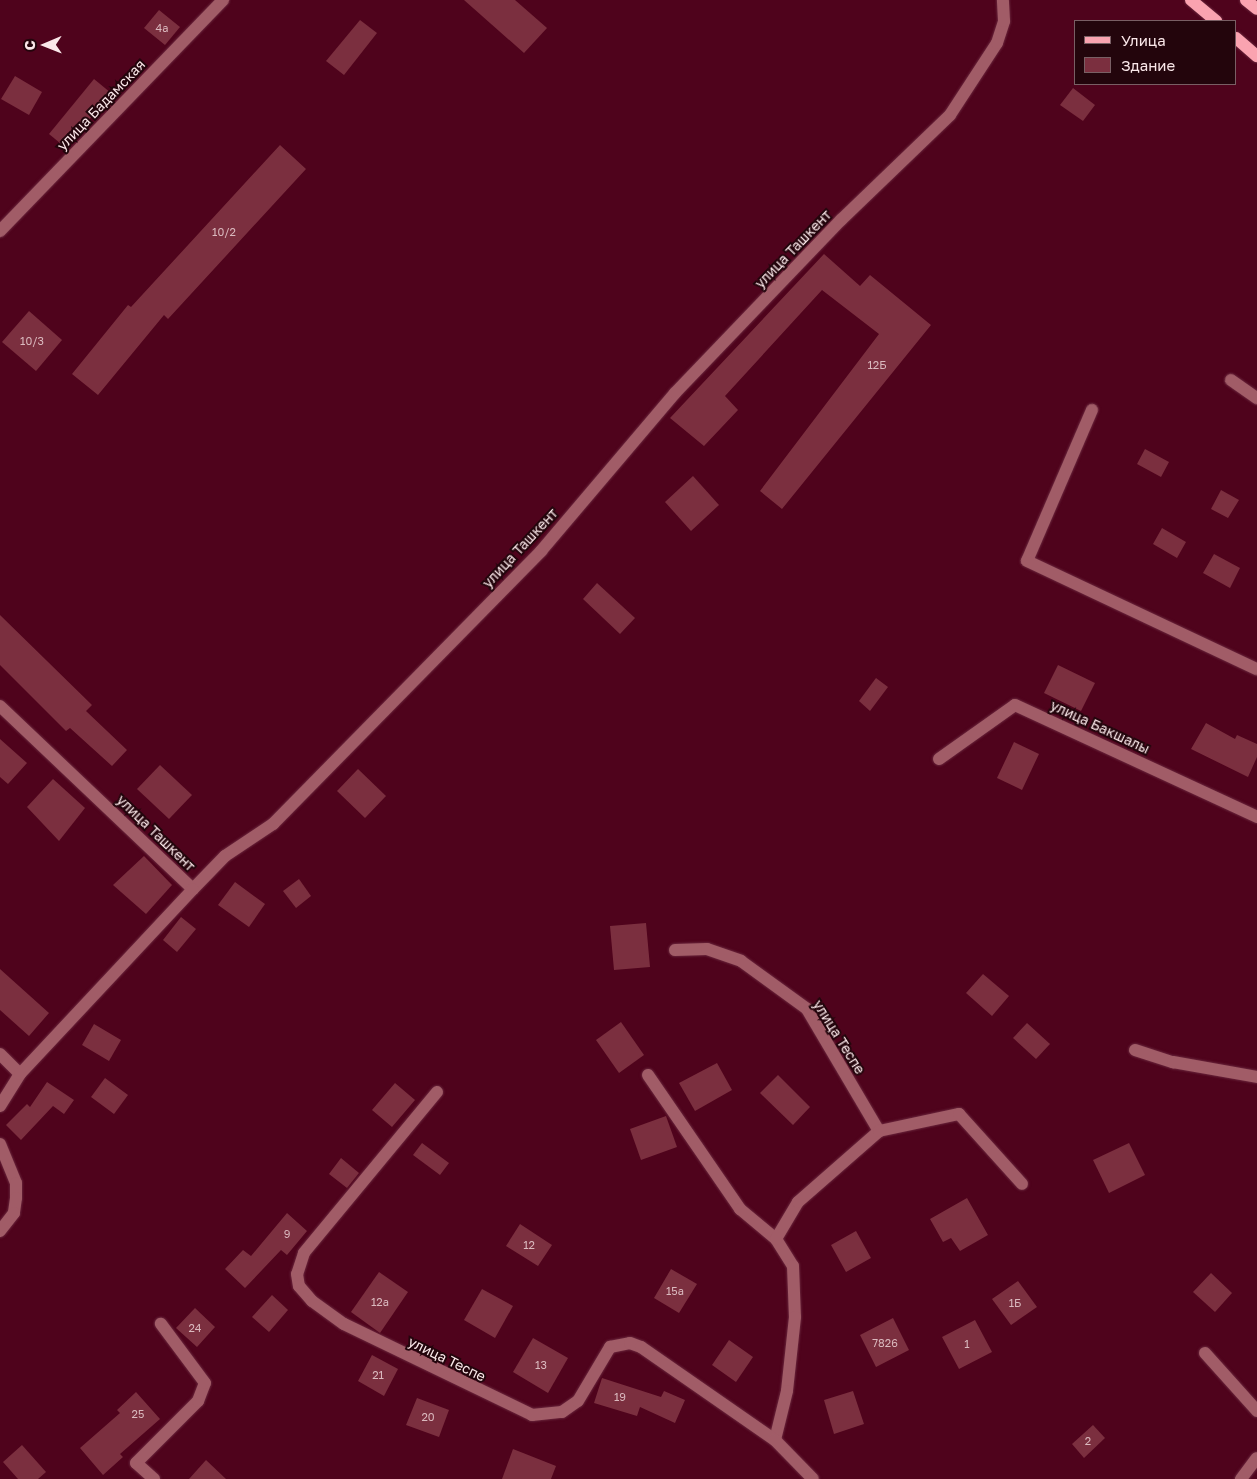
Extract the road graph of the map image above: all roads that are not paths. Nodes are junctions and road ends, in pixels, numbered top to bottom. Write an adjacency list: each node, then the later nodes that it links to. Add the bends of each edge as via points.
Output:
1 (224, 0): 9 (street, улица Бадамская)
2 (1003, 0): 17 (street, улица Ташкент, via 1004,21 997,43 950,115 841,220 675,393 541,551 273,824 225,856)
3 (1191, 0): 6 (main road)
4 (1246, 0): 5 (main road)
5 (1257, 9)
6 (1215, 20)
7 (1237, 39): 8 (main road)
8 (1257, 56)
9 (0, 231)
10 (1231, 380): 11 (street)
11 (1257, 398)
12 (1092, 410): 13 (street, via 1027,561)
13 (1257, 669)
14 (0, 706): 17 (street, улица Ташкент)
15 (938, 759): 16 (street, улица Бакшалы, via 1015,705)
16 (1257, 817)
17 (193, 889): 21 (street)
18 (675, 950): 26 (street, улица Теспе, via 707,949 741,961 807,1009)
19 (1135, 1050): 23 (street, via 1172,1062)
20 (0, 1054): 21 (street)
21 (20, 1074): 25 (street)
22 (648, 1074): 30 (street, via 740,1209)
23 (1257, 1077)
24 (437, 1092): 34 (street, улица Теспе, via 304,1253 298,1280 312,1301 353,1329 532,1415 562,1412 578,1401 610,1347 630,1343 641,1347)
25 (0, 1106)
26 (879, 1131): 28 (street, via 959,1114); 30 (street, via 798,1202)
27 (0, 1144): 29 (street, via 16,1183 16,1198 14,1213)
28 (1022, 1184)
29 (0, 1231)
30 (776, 1239): 34 (street, via 793,1266 795,1317 787,1391)
31 (160, 1324): 36 (street, via 205,1383 198,1401 136,1463)
32 (1205, 1353): 33 (street)
33 (1257, 1411)
34 (775, 1440): 37 (street, улица Теспе)
35 (1257, 1458): 38 (street)
36 (154, 1479)
37 (813, 1479)
38 (1241, 1479)

